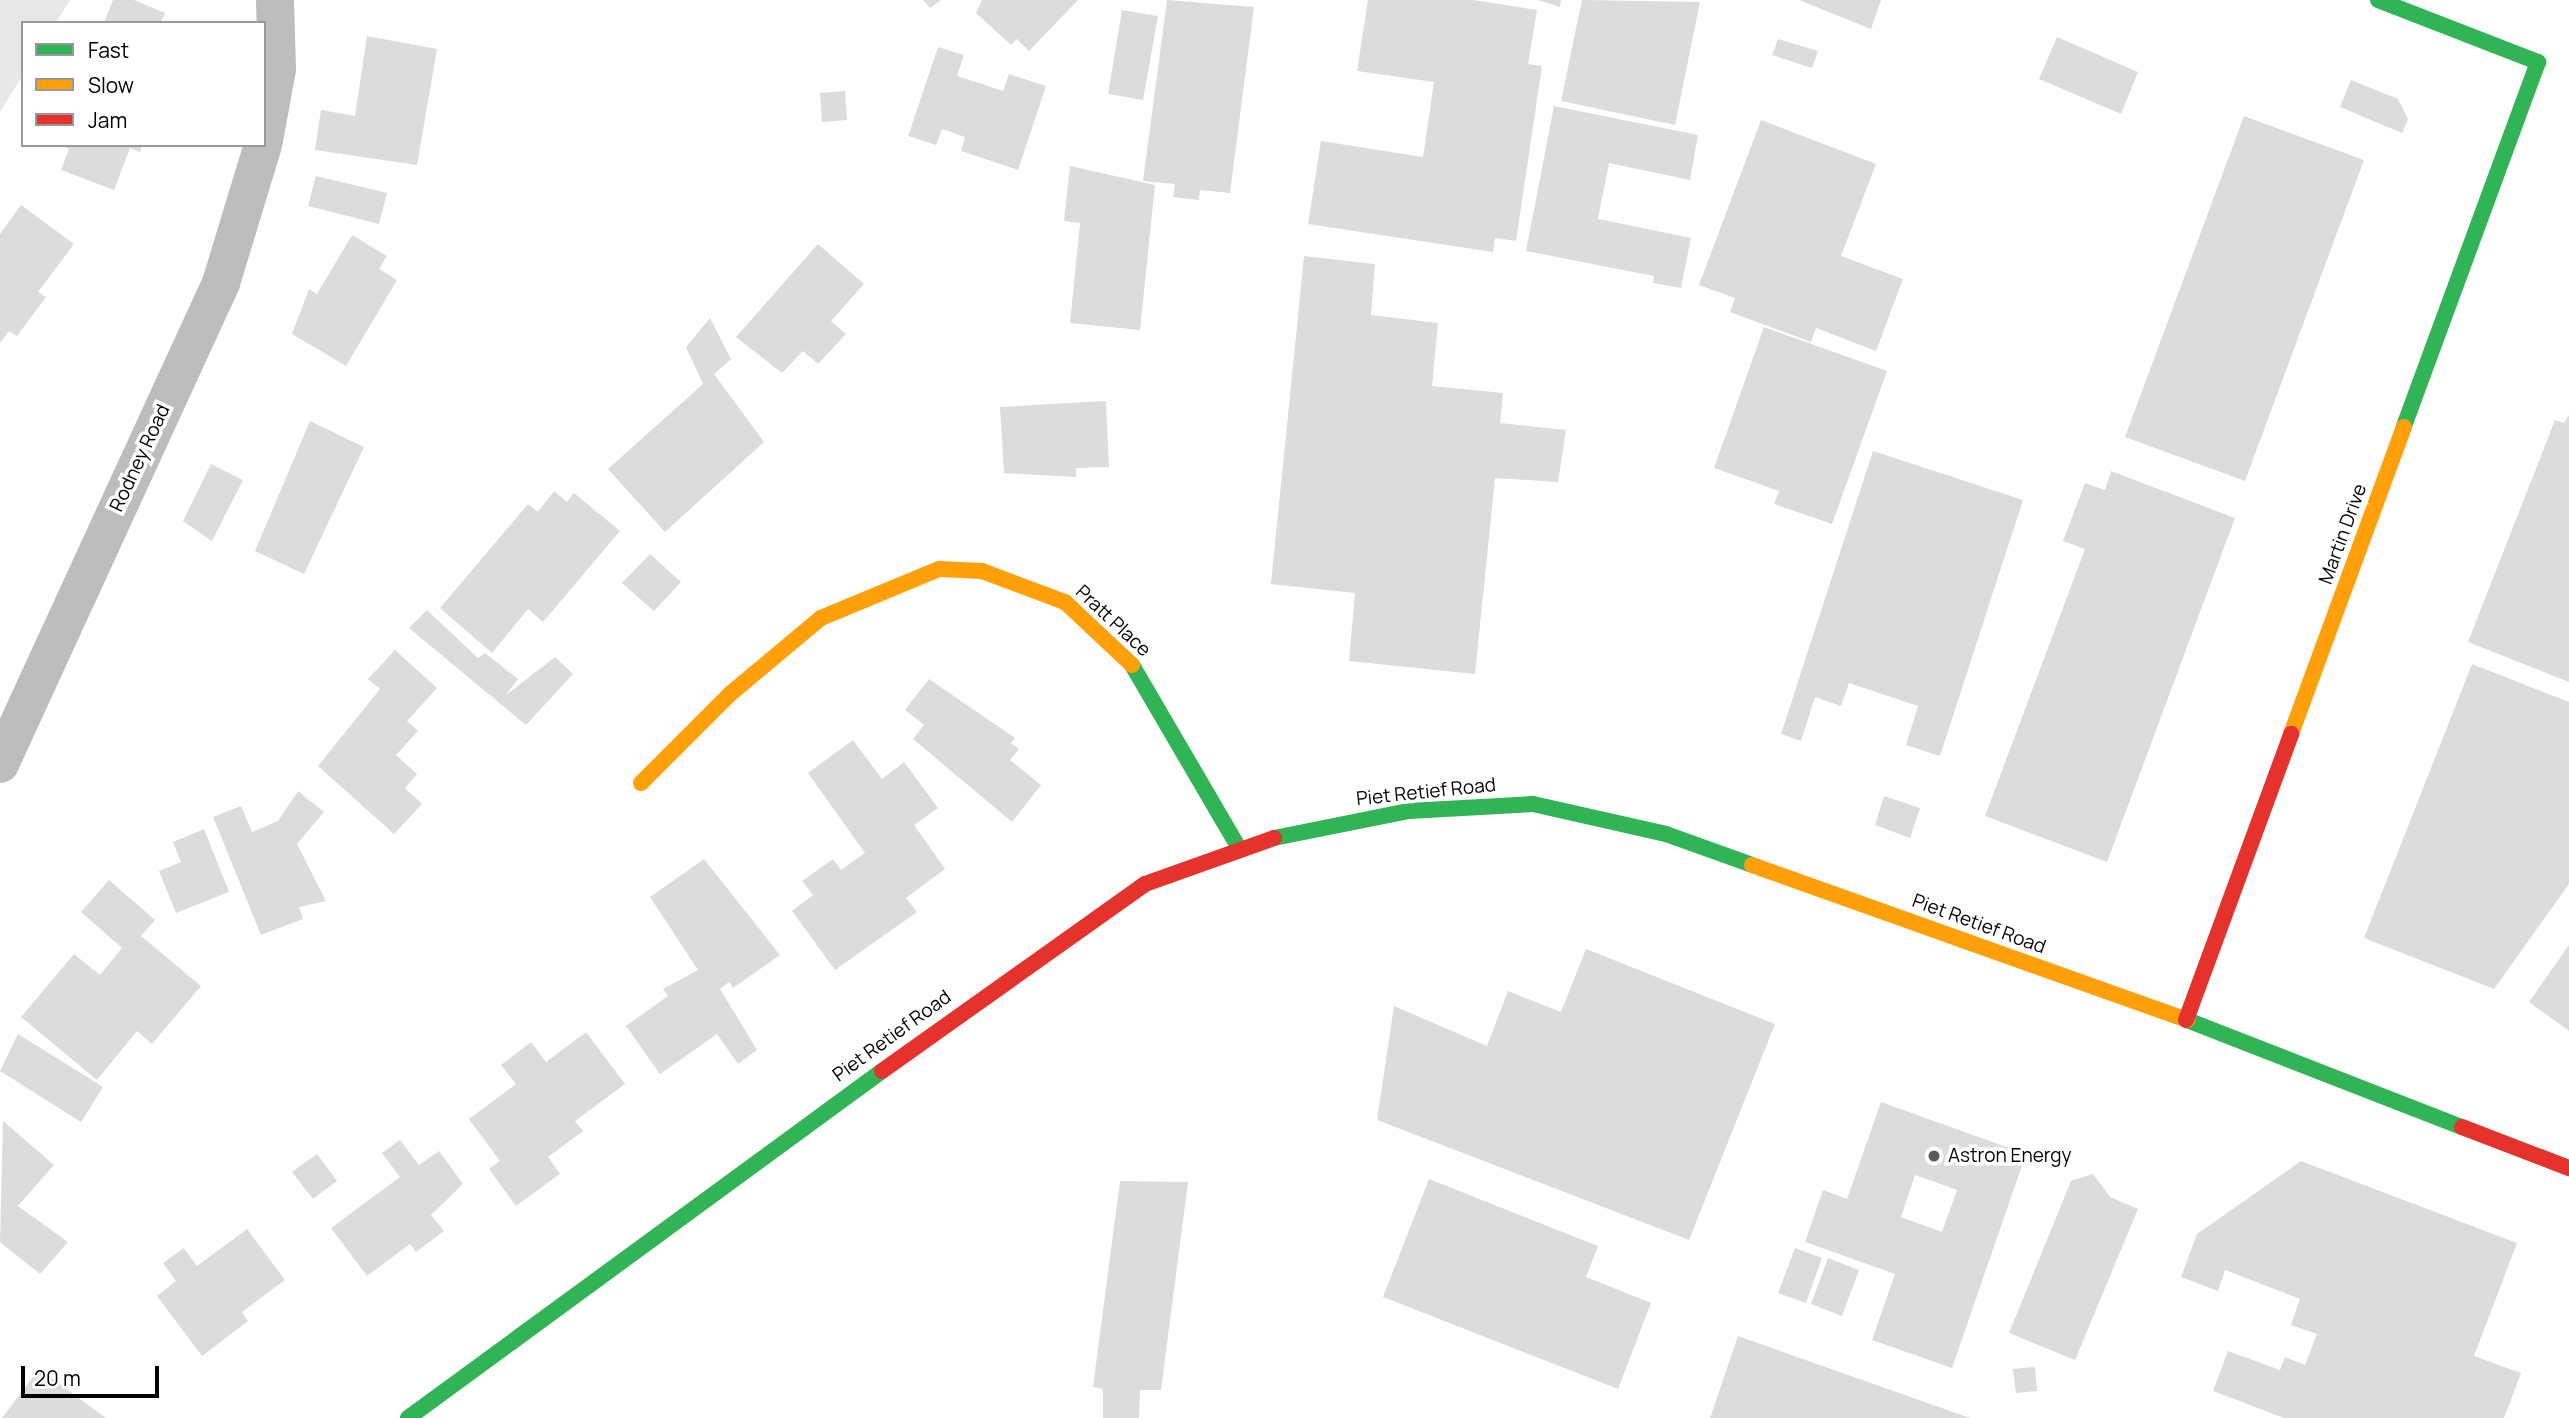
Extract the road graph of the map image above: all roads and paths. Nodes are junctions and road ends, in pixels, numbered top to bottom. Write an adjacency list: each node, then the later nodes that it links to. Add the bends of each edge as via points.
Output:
1 (275, 0): 3 (street, Rodney Road, via 277,69)
2 (2378, 0): 8 (street, Martin Drive, via 2538,62)
3 (266, 132)
4 (263, 147): 5 (street, Rodney Road, via 221,283)
5 (0, 764)
6 (641, 783): 7 (street, Pratt Place, via 748,678 821,618 900,580 939,569 982,571 1065,602 1138,671)
7 (1240, 850): 8 (street, Piet Retief Road, via 1298,830 1409,811 1485,804 1577,809 1703,846); 10 (street, Piet Retief Road, via 1145,884 1101,911)
8 (2186, 1020): 9 (street, Piet Retief Road)
9 (2569, 1168)
10 (408, 1418)

